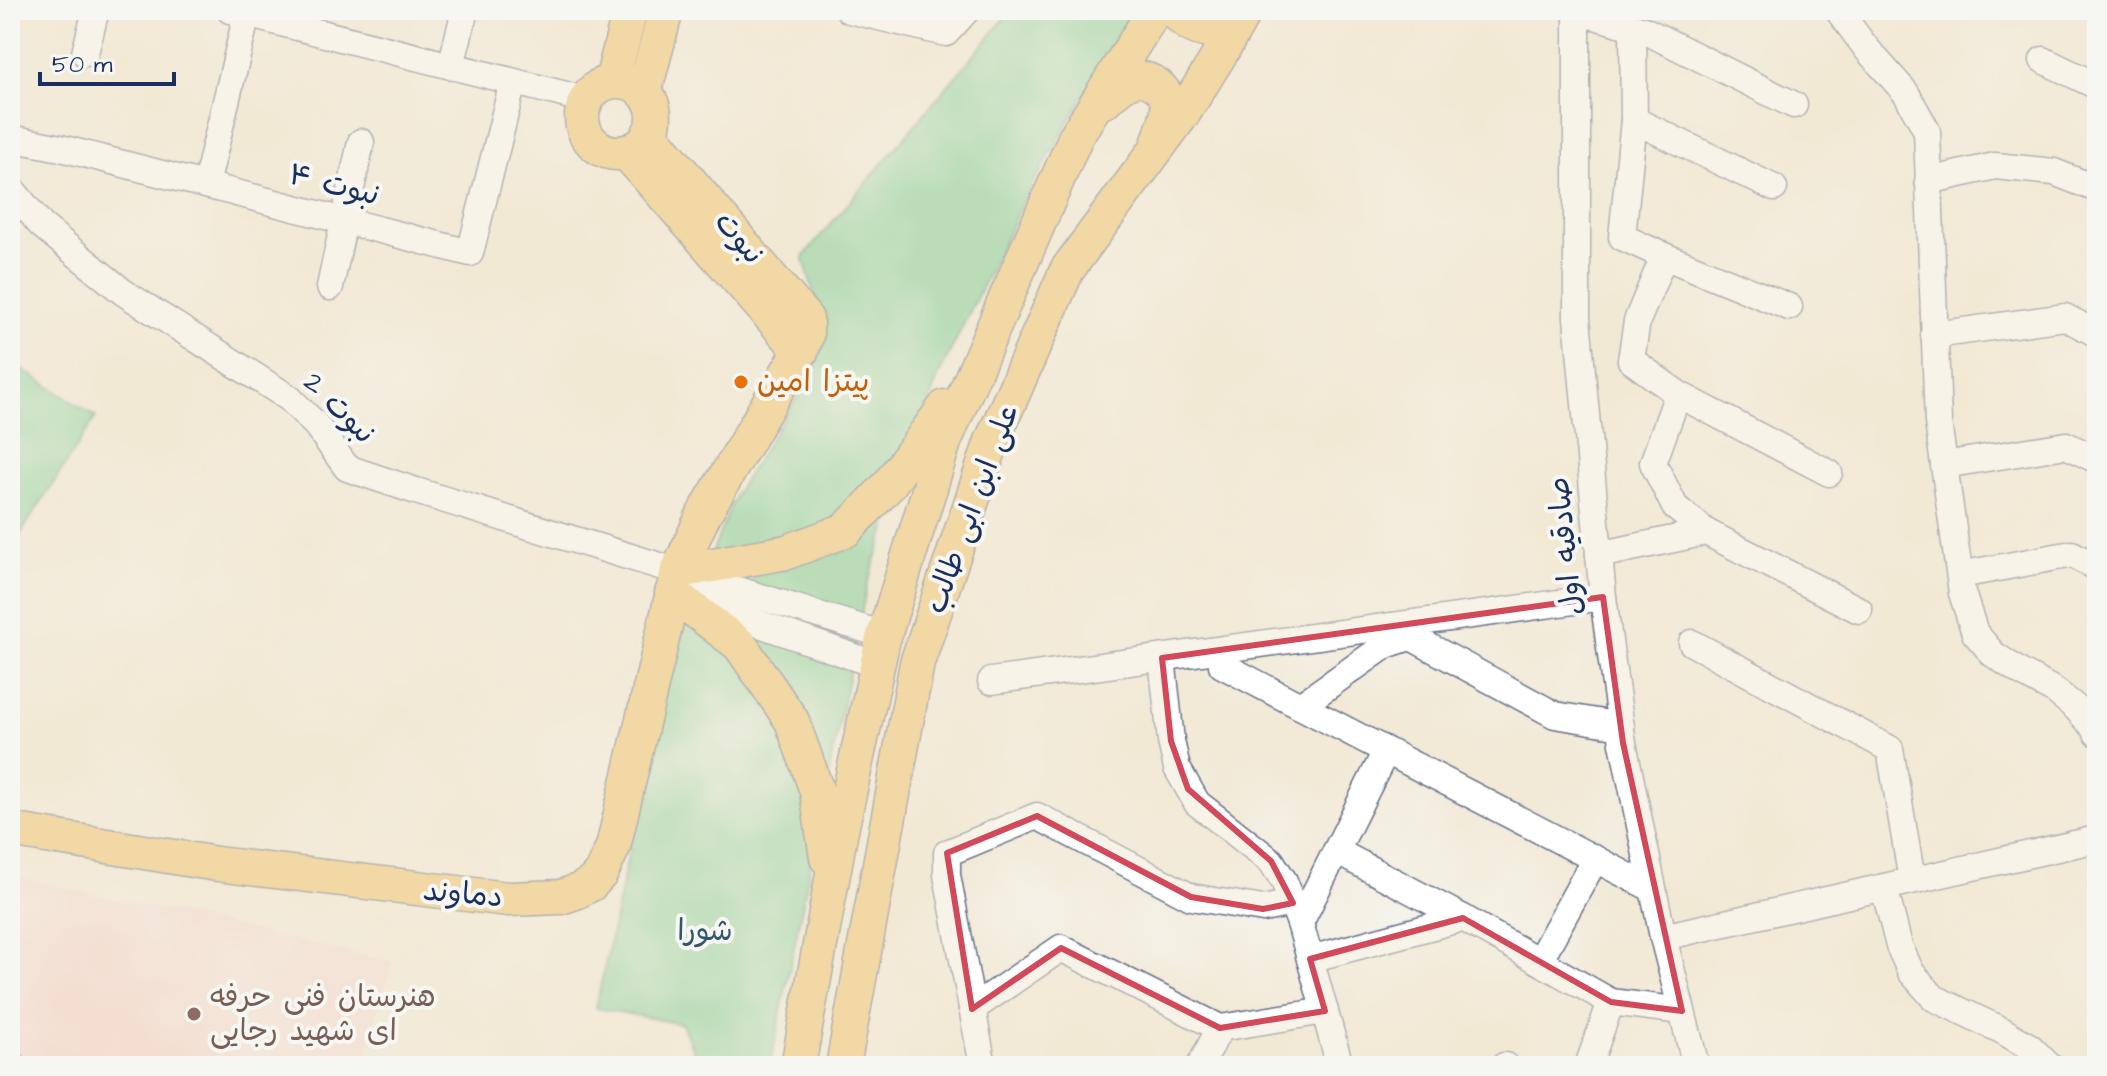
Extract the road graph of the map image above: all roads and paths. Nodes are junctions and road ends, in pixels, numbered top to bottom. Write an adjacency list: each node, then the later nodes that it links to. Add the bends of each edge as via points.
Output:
1 (96, 10): 15 (street)
2 (465, 10): 17 (street)
3 (630, 10): 20 (main road)
4 (666, 10): 21 (main road)
5 (849, 10): 6 (street, via 946,33)
6 (967, 10)
7 (1155, 10): 23 (main road, علی ابن ابی طالب)
8 (1175, 10): 9 (main road, via 1182,20 1210,31)
9 (1244, 10): 28 (main road, علی ابن ابی طالب)
10 (1838, 10): 29 (street, via 1906,93 1927,131)
11 (1577, 11): 14 (street); 46 (street, صادقیه اول, via 1577,318)
12 (239, 12): 13 (street); 30 (street)
13 (320, 21): 17 (street)
14 (1633, 27): 22 (street); 24 (street)
15 (85, 53)
16 (2043, 60): 19 (street)
17 (451, 66): 18 (street)
18 (513, 82): 20 (street); 34 (street, نبوت ۴, via 470,253)
19 (2097, 86)
20 (599, 91): 21 (main road, via 627,82); 27 (main road, via 582,112 589,138 612,153)
21 (644, 93): 27 (main road, via 653,125)
22 (1794, 105)
23 (1088, 117): 28 (main road, via 1122,84 1135,78 1150,80 1168,102); 40 (main road, علی ابن ابی طالب)
24 (1634, 120): 32 (street); 35 (street, via 1622,237)
25 (10, 138): 30 (street, نبوت ۴)
26 (361, 142): 34 (street)
27 (638, 142): 49 (main road, نبوت, via 806,319 801,351 704,514)
28 (1155, 152): 81 (main road, علی ابن ابی طالب, via 1067,270 992,441 917,663)
29 (1928, 181): 33 (street, via 1995,166 2054,172); 39 (street)
30 (206, 185): 34 (street, نبوت ۴)
31 (10, 187): 49 (street, نبوت 2, via 41,225 123,292 289,398 347,468)
32 (1774, 188)
33 (2097, 189)
34 (343, 221): 36 (street)
35 (1664, 256): 37 (street); 41 (street, via 1637,321 1631,360)
36 (330, 287)
37 (1789, 307)
38 (2097, 334): 39 (street, via 2065,317)
39 (1934, 335): 43 (street)
40 (977, 363): 49 (main road, via 888,486 846,530); 54 (main road, علی ابن ابی طالب, via 944,442)
41 (1678, 394): 44 (street); 45 (street, via 1653,463 1675,507)
42 (2097, 460): 43 (street, via 2066,445)
43 (1944, 465): 48 (street)
44 (1829, 473)
45 (1706, 532): 46 (street); 51 (street)
46 (1599, 555): 50 (street, صادقیه اول)
47 (2097, 568): 48 (street, via 2072,554)
48 (1960, 575): 60 (street, via 1975,633 1993,654 2055,691)
49 (675, 582): 54 (street, نبوت 2, via 794,637); 62 (main road, دماوند, via 613,847 601,873 578,891 561,897 508,899 450,893 217,864); 67 (main road, via 740,645 792,721 817,791)
50 (1603, 597): 52 (street); 59 (street, صادقیه اول)
51 (1859, 610)
52 (1400, 632): 55 (street); 58 (street); 59 (street, via 1555,715)
53 (1692, 643): 66 (street, via 1890,749)
54 (881, 650): 67 (main road, علی ابن ابی طالب)
55 (1162, 658): 57 (street); 70 (street, via 1171,741 1188,789 1197,803 1271,861)
56 (1222, 665): 58 (street)
57 (991, 681)
58 (1300, 706): 61 (street)
59 (1621, 726): 69 (street, صادقیه اول)
60 (2096, 729)
61 (1386, 751): 64 (street); 65 (street)
62 (10, 830)
63 (2097, 839): 66 (street)
64 (1336, 851): 70 (street); 71 (street)
65 (1595, 859): 69 (street); 74 (street)
66 (1912, 880): 68 (street)
67 (831, 885): 80 (main road, علی ابن ابی طالب)
68 (1884, 887): 72 (street); 87 (street, via 1899,946 1911,972 1934,998 2003,1031)
69 (1653, 889): 72 (street, صادقیه اول)
70 (1297, 913): 73 (street); 76 (street, via 1191,897 1037,816 947,853)
71 (1463, 918): 73 (street); 74 (street)
72 (1663, 937): 78 (street, صادقیه اول)
73 (1310, 959): 77 (street)
74 (1539, 961): 75 (street)
75 (1611, 1002): 78 (street); 85 (street)
76 (972, 1009): 79 (street, via 1061,948); 82 (street)
77 (1325, 1011): 79 (street); 84 (street)
78 (1682, 1011): 86 (street, صادقیه اول)
79 (1220, 1028): 83 (street)
80 (798, 1066)
81 (843, 1066)
82 (983, 1066)
83 (1200, 1066)
84 (1340, 1066)
85 (1588, 1066)
86 (1696, 1066)
87 (2049, 1066)

